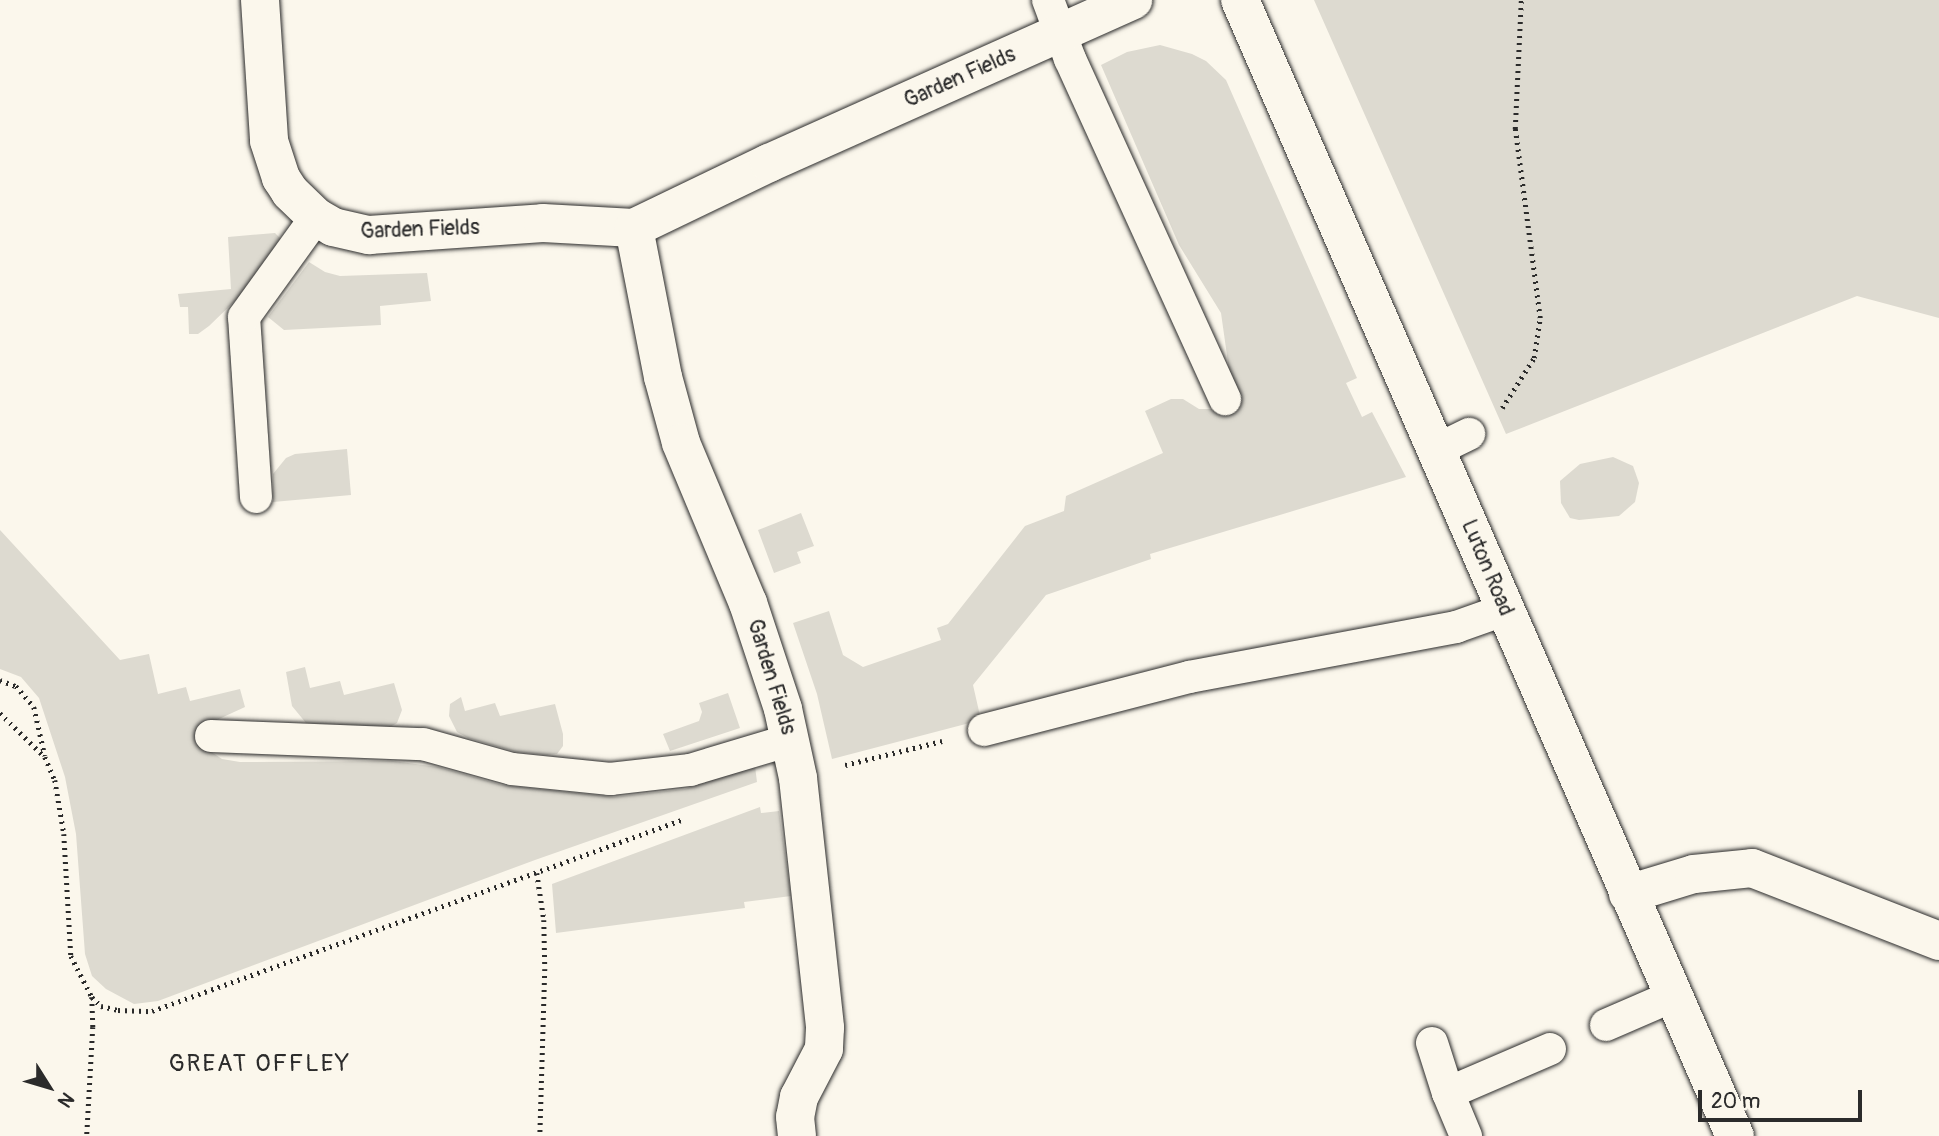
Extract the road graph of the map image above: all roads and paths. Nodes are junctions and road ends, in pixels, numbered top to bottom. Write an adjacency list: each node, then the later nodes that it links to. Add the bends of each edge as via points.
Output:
1 (260, 0): 6 (street, Garden Fields, via 274,161 290,192)
2 (1133, 0): 5 (street, Garden Fields)
3 (1240, 0): 9 (street, Luton Road)
4 (1521, 0): 9 (path, via 1515,129 1540,318 1534,358 1513,395 1488,425)
5 (1054, 16): 7 (street, Garden Fields); 8 (lane)
6 (316, 217): 7 (street, Garden Fields, via 333,227 369,235 542,223); 10 (lane, via 244,317)
7 (634, 228): 16 (street, Garden Fields, via 681,443 748,603)
8 (1225, 400)
9 (1453, 442): 11 (street, Luton Road)
10 (256, 497)
11 (1504, 610): 14 (lane, via 1456,627 1189,677); 21 (street, Luton Road)
12 (0, 680): 17 (path, via 16,686 34,707)
13 (0, 713): 17 (path)
14 (984, 730): 18 (path)
15 (211, 736): 16 (lane, via 424,744 512,769 610,779 690,770)
16 (790, 740): 18 (street, Garden Fields)
17 (45, 757): 24 (path, via 55,780 64,834 71,956)
18 (798, 778): 31 (street, Garden Fields, via 825,1028 824,1049 799,1097)
19 (692, 816): 20 (path)
20 (537, 873): 24 (path, via 152,1011 118,1010 101,1006); 30 (path, via 545,970)
21 (1628, 894): 22 (street, via 1694,874 1752,868); 23 (street, Luton Road)
22 (1939, 941)
23 (1673, 996): 25 (lane); 33 (street, Luton Road)
24 (92, 997): 29 (path)
25 (1606, 1025)
26 (1432, 1043): 28 (lane)
27 (1550, 1049): 28 (lane)
28 (1448, 1093): 32 (lane)
29 (87, 1136)
30 (540, 1136)
31 (797, 1136)
32 (1466, 1136)
33 (1735, 1136)

